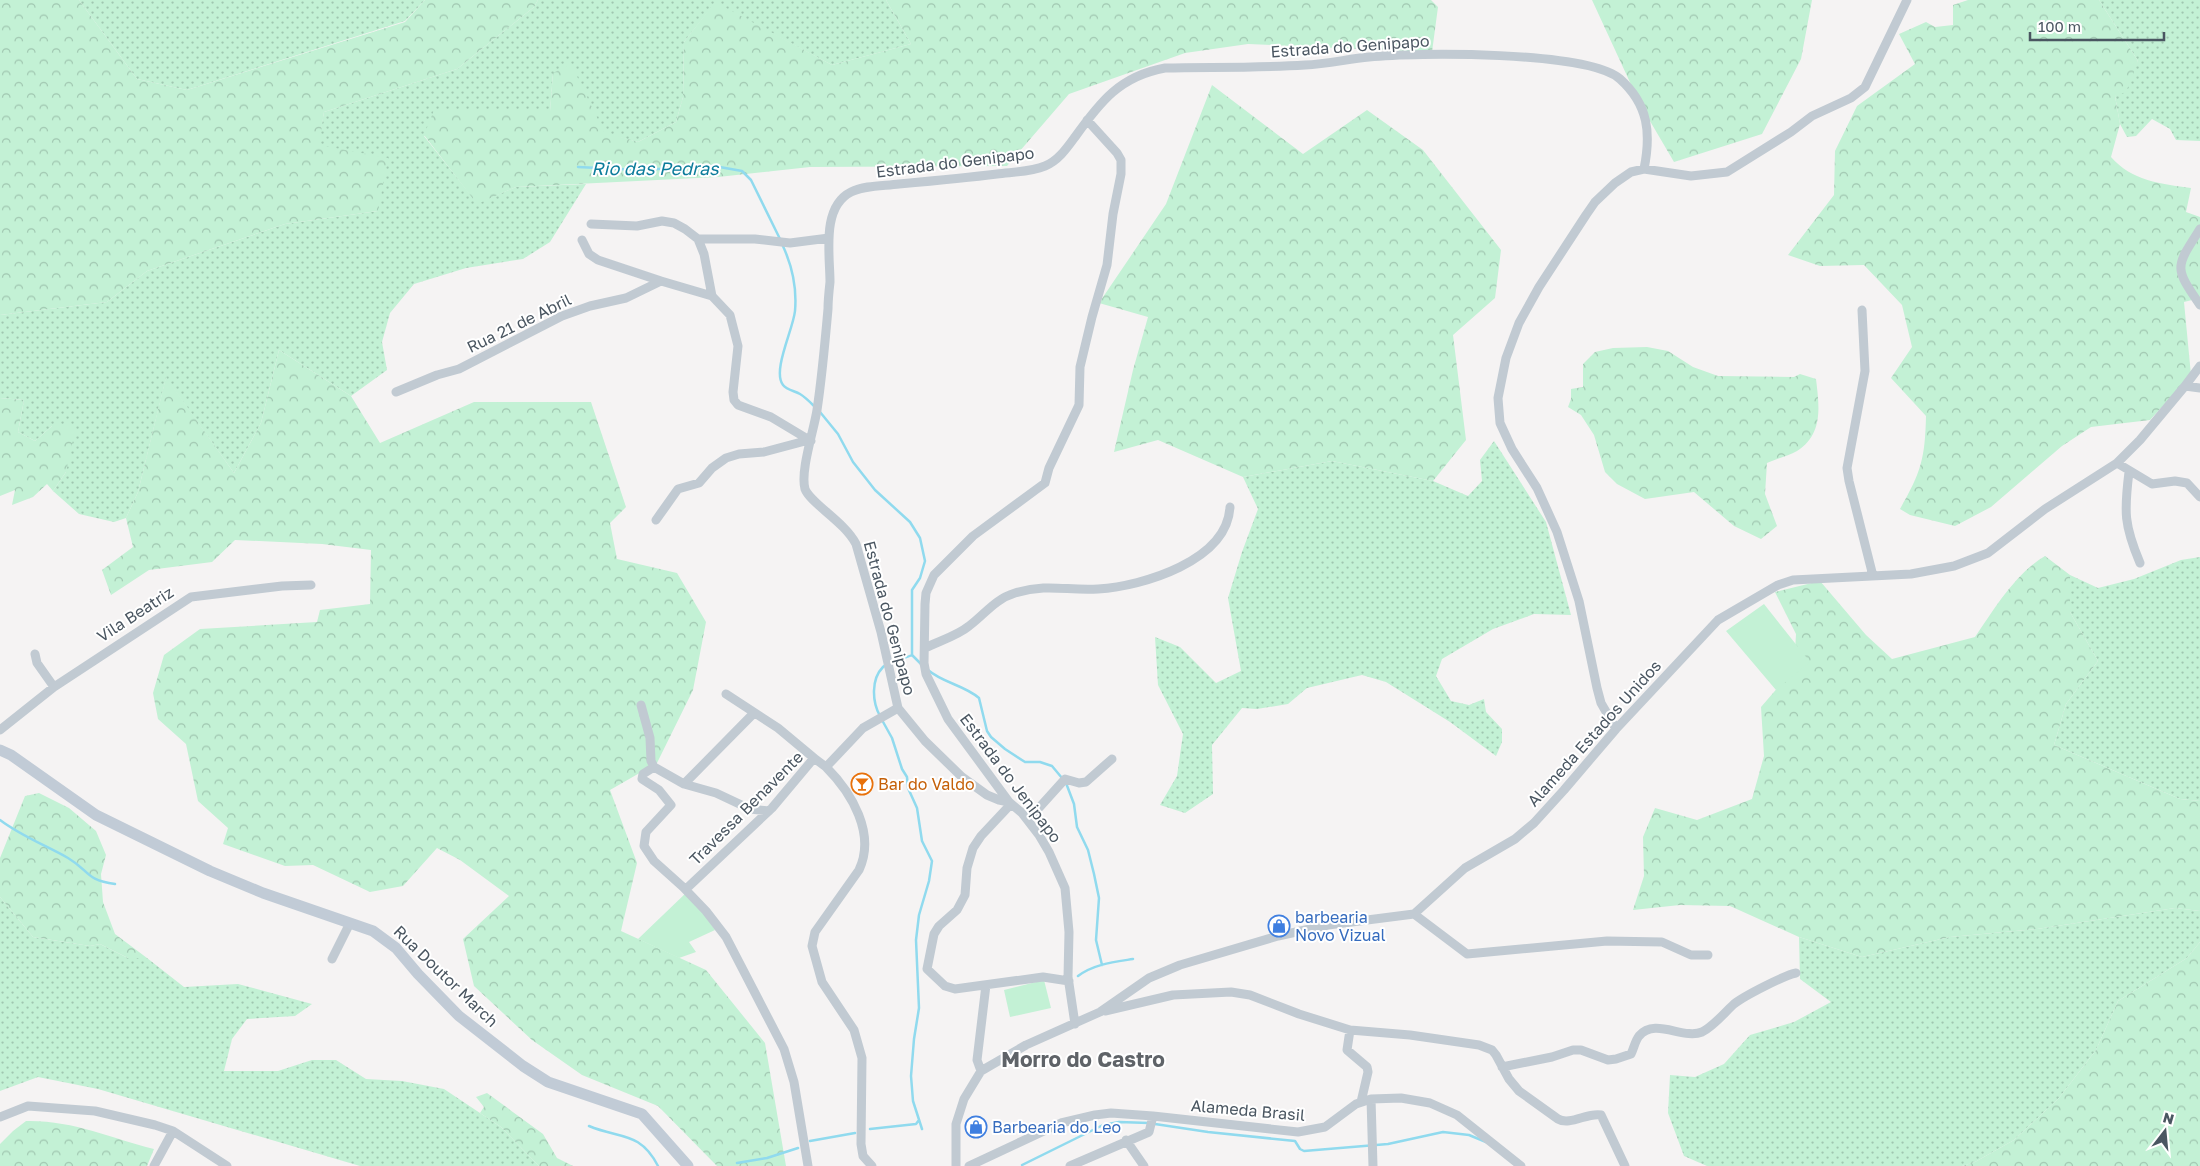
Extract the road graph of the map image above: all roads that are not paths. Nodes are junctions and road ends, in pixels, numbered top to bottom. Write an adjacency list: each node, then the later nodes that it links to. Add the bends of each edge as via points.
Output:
1 (1908, 0): 3 (street, via 1865,87 1851,98 1812,116 1727,172 1691,176)
2 (1087, 120): 3 (street, Estrada do Genipapo, via 1118,87 1146,72 1164,68 1306,65 1397,55 1537,59 1592,66 1620,79 1634,96 1647,123); 6 (street, Estrada do Genipapo, via 1054,161 1032,170 863,188 852,192 841,198 836,206); 26 (street, Estrada do Jenipapo, via 1117,153 1122,166 1107,265 1080,367 1079,405 1048,468 1045,483 973,536 934,575 926,593)
3 (1644, 169): 33 (street, via 1631,172 1595,202 1539,287 1511,343 1498,398 1500,423 1505,435 1537,488 1557,532 1578,601 1601,703)
4 (591, 224): 7 (street, via 637,226 668,222 686,229)
5 (2200, 229): 11 (street, via 2184,254 2181,274)
6 (829, 238): 7 (street, via 790,243 755,238); 17 (street, Estrada do Genipapo, via 830,284 825,341 817,412)
7 (698, 239): 10 (street)
8 (582, 240): 9 (street, via 589,254 598,260)
9 (661, 281): 10 (street); 16 (street, Rua 21 de Abril, via 626,298 562,316 460,369)
10 (712, 296): 17 (street, via 730,315 735,330 738,346 734,400 738,405 771,417)
11 (2200, 305)
12 (1862, 310): 24 (street, via 1865,371 1847,468)
13 (2200, 366): 14 (street, Alameda Estados Unidos)
14 (2185, 386): 15 (street); 18 (street, Alameda Estados Unidos)
15 (2200, 388)
16 (396, 392)
17 (810, 440): 22 (street, via 726,458 699,483 678,489); 31 (street, Estrada do Genipapo, via 805,488 811,498 851,534 856,544)
18 (2117, 463): 19 (street); 24 (street, Alameda Estados Unidos, via 2045,509 1988,553 1934,570)
19 (2129, 472): 20 (street, via 2152,484 2187,483); 23 (street, via 2126,526)
20 (2200, 497)
21 (1230, 507): 26 (street, via 1224,531 1201,555 1182,567 1099,589 1039,587 1012,594 985,610 969,626)
22 (656, 520)
23 (2140, 562)
24 (1873, 576): 33 (street, Alameda Estados Unidos, via 1786,582 1718,620)
25 (311, 585): 28 (street, Vila Beatriz, via 191,597)
26 (925, 648): 41 (street, Estrada do Jenipapo, via 926,674 948,719)
27 (35, 654): 28 (street, via 37,663)
28 (54, 687): 34 (street, Vila Beatriz)
29 (726, 694): 32 (street)
30 (641, 705): 38 (street)
31 (898, 708): 39 (street, Travessa Benavente, via 863,728); 41 (street, Estrada do Genipapo, via 924,741 962,777 987,795)
32 (754, 713): 36 (street); 40 (street)
33 (1616, 729): 45 (street, Alameda Estados Unidos, via 1534,823 1515,839 1465,868)
34 (0, 730)
35 (0, 750): 46 (main road, Rua Doutor March, via 104,819 263,894)
36 (814, 758): 39 (street, Travessa Benavente); 42 (street, Travessa Benavente)
37 (1112, 760): 43 (street, via 1086,782 1065,779)
38 (654, 767): 40 (street); 44 (street, via 643,774 642,779 659,790 671,805 646,832 644,846 654,861)
39 (826, 768): 67 (street, via 842,783 856,809 865,849 858,870 815,932 812,946 822,982 848,1021 860,1047 861,1144 864,1156)
40 (684, 784): 42 (street, via 716,793 750,809)
41 (1010, 803): 43 (street, Estrada do Jenipapo); 51 (street, via 973,848 967,868 965,896 952,916 934,934 927,964 929,972 950,988)
42 (769, 811): 44 (street, Travessa Benavente)
43 (1028, 820): 50 (street, Estrada do Jenipapo, via 1050,852 1065,888)
44 (686, 889): 66 (street, via 726,937 784,1049 794,1082)
45 (1414, 914): 47 (street, via 1467,954 1607,941 1662,942 1691,955); 52 (street, via 1328,925 1180,965 1144,981)
46 (350, 923): 48 (street); 65 (main road, Rua Doutor March, via 374,931 396,948 459,1016 523,1066 548,1082 642,1114)
47 (1708, 955)
48 (332, 959)
49 (1796, 973): 55 (street, via 1742,998 1703,1031 1692,1034 1660,1028 1644,1032 1631,1054 1616,1059 1599,1058 1581,1050)
50 (1069, 981): 51 (street, via 1043,977); 53 (street, Estrada do Jenipapo)
51 (986, 985): 56 (street, via 977,1060)
52 (1100, 1012): 53 (street); 54 (street, via 1173,995 1231,992 1250,995)
53 (1075, 1024): 56 (street, via 1026,1045)
54 (1350, 1030): 55 (street, via 1479,1044 1492,1050); 58 (street, via 1347,1050 1367,1067 1368,1072)
55 (1502, 1067): 74 (street, via 1519,1091 1562,1121 1596,1114 1601,1116)
56 (981, 1070): 68 (street, via 964,1099 956,1124)
57 (1371, 1099): 58 (street, Alameda Brasil); 72 (street); 73 (street, Alameda Brasil, via 1401,1098 1443,1108 1484,1135)
58 (1361, 1102): 60 (street, Alameda Brasil, via 1324,1127 1298,1132)
59 (0, 1116): 61 (street, via 41,1105 96,1111)
60 (1153, 1116): 62 (street, via 1148,1132); 69 (street, Alameda Brasil, via 1111,1113 1079,1118 1038,1133)
61 (173, 1131): 63 (street); 64 (street)
62 (1126, 1140): 70 (street); 71 (street)
63 (154, 1166)
64 (227, 1166)
65 (688, 1166)
66 (808, 1166)
67 (872, 1166)
68 (956, 1166)
69 (969, 1166)
70 (1070, 1166)
71 (1144, 1166)
72 (1373, 1166)
73 (1521, 1166)
74 (1625, 1166)

